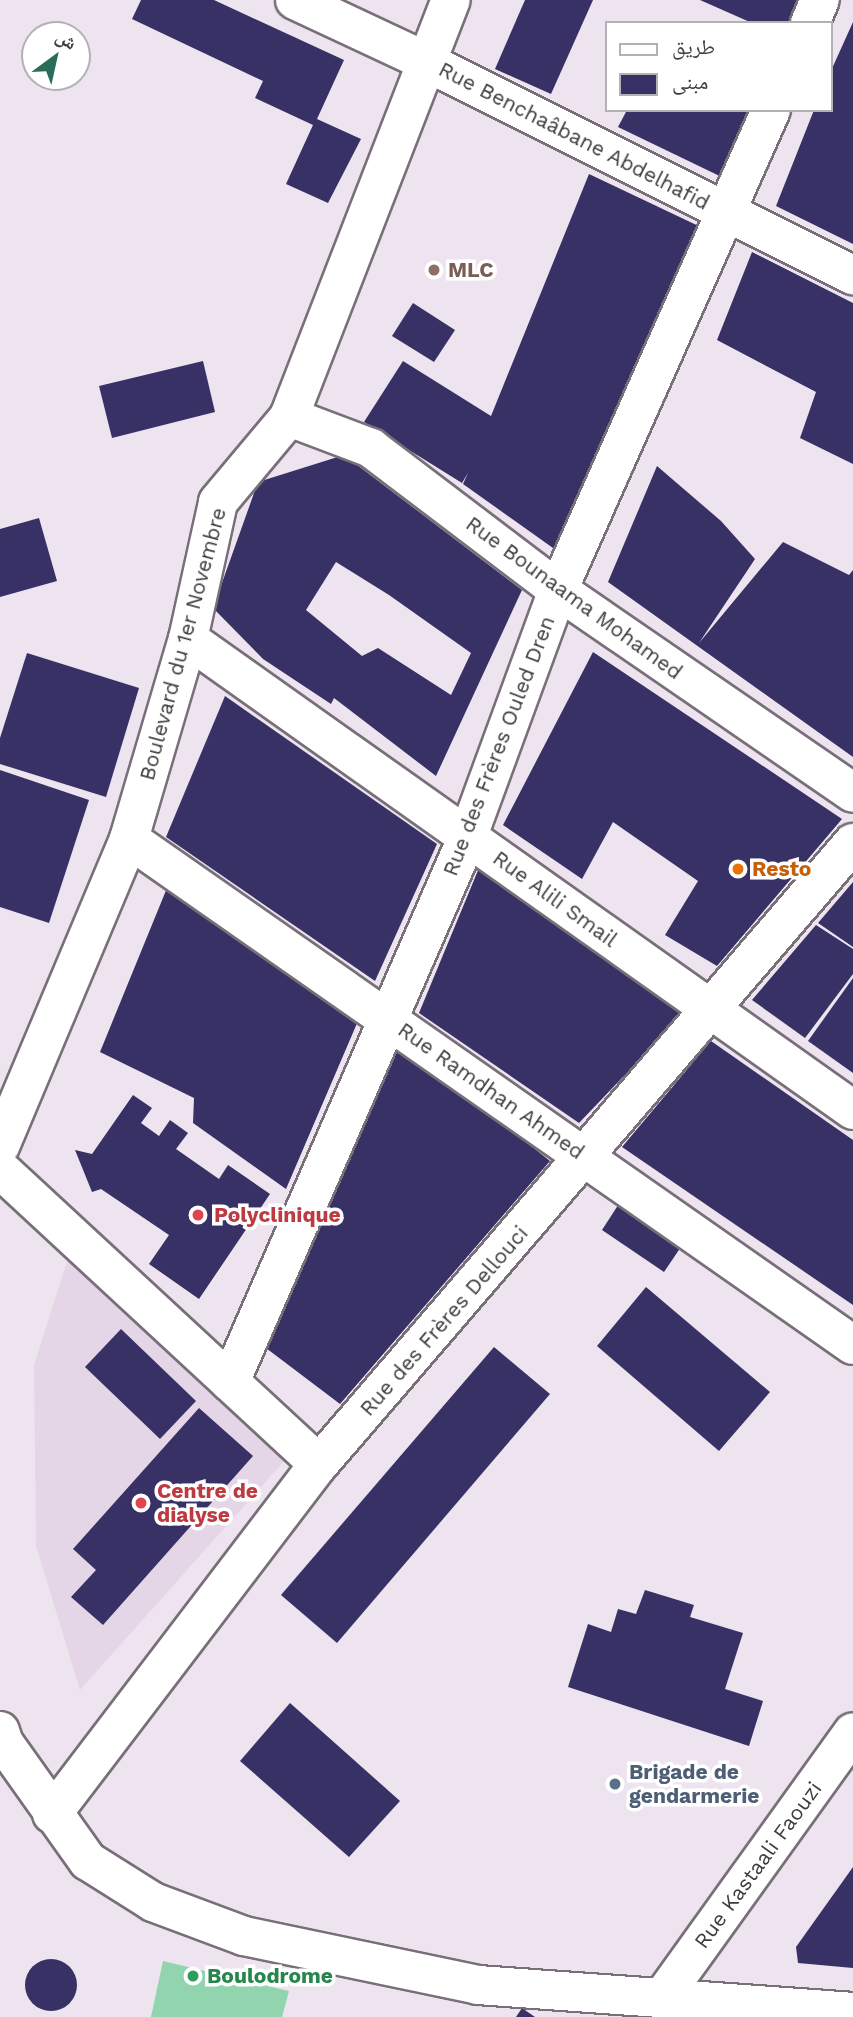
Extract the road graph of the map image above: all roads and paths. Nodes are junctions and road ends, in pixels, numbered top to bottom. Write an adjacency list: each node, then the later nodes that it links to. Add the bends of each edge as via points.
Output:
1 (295, 0): 5 (street, Rue Benchaâbane Abdelhafid)
2 (451, 0): 5 (street, Boulevard du 1er Novembre)
3 (820, 0): 4 (street)
4 (811, 21)
5 (425, 61): 7 (street, Rue Benchaâbane Abdelhafid); 9 (street, Boulevard du 1er Novembre)
6 (770, 112): 7 (street, Rue des Frères Ouled Dren)
7 (726, 212): 8 (street, Rue Benchaâbane Abdelhafid); 10 (street, Rue des Frères Ouled Dren)
8 (853, 275)
9 (289, 417): 10 (street, Rue Bounaama Mohamed, via 372,447); 11 (street, Boulevard du 1er Novembre, via 218,502)
10 (558, 590): 12 (street, Rue Bounaama Mohamed); 13 (street, Rue des Frères Ouled Dren)
11 (188, 639): 13 (street, Rue Alili Smail); 14 (street, Boulevard du 1er Novembre)
12 (853, 793)
13 (467, 836): 16 (street, Rue Alili Smail); 17 (street, Rue des Frères Ouled Dren)
14 (129, 839): 17 (street, Rue Ramdhan Ahmed); 19 (street, Boulevard du 1er Novembre)
15 (853, 842): 16 (street, Rue des Frères Dellouci)
16 (710, 1010): 18 (street, Rue Alili Smail); 20 (street, Rue des Frères Dellouci)
17 (387, 1019): 20 (street, Rue Ramdhan Ahmed); 23 (street, Rue des Frères Ouled Dren)
18 (853, 1110)
19 (0, 1146)
20 (585, 1156): 22 (street, Rue Ramdhan Ahmed); 24 (street, Rue des Frères Dellouci)
21 (0, 1169): 23 (street)
22 (853, 1345)
23 (230, 1382): 24 (street)
24 (319, 1464): 27 (street, Rue des Frères Dellouci)
25 (0, 1731): 27 (street, via 4,1744)
26 (853, 1732): 28 (street, Rue Kastaali Faouzi)
27 (52, 1814): 28 (street, via 88,1861 153,1902 243,1936 478,1985)
28 (662, 1998): 29 (street)
29 (853, 2012)

